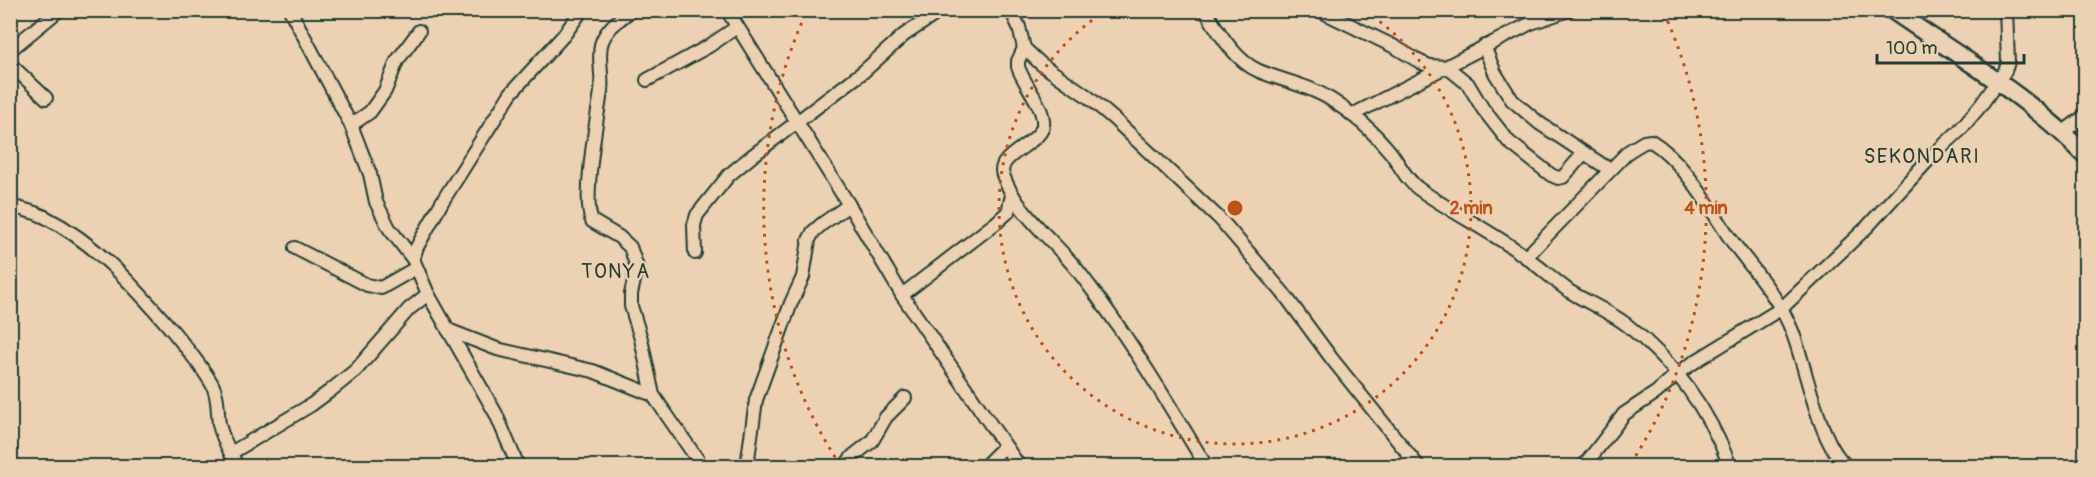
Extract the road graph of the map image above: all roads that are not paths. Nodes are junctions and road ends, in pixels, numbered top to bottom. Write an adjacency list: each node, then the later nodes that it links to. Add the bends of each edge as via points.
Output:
1 (59, 10): 17 (street)
2 (290, 10): 26 (street)
3 (582, 10): 37 (street, via 511,93 442,202 417,247)
4 (631, 10): 43 (street, via 612,26 602,45 590,216 630,247 637,267 631,306)
5 (727, 10): 13 (street)
6 (942, 10): 25 (street, via 904,35)
7 (1011, 10): 16 (street)
8 (1205, 10): 23 (street, via 1246,63 1312,89)
9 (1319, 10): 19 (street, via 1420,62)
10 (1569, 10): 15 (street)
11 (1892, 10): 21 (street)
12 (2006, 10): 21 (street, via 2008,62)
13 (736, 27): 20 (street); 25 (street)
14 (419, 31): 26 (street, via 397,61 385,91 370,112)
15 (1484, 46): 19 (street); 28 (street, via 1512,100)
16 (1024, 48): 31 (street, via 1018,67 1042,113 1043,126 1039,134 1004,162 1001,172); 55 (street, via 1114,118 1221,220)
17 (10, 50)
18 (10, 64): 22 (street)
19 (1447, 67): 23 (street); 28 (street, via 1468,84 1509,142 1551,175 1563,177)
20 (647, 80)
21 (1999, 82): 27 (street); 40 (street, via 1959,131)
22 (46, 98)
23 (1352, 115): 36 (street, via 1390,152 1417,188)
24 (2085, 115): 27 (street)
25 (798, 122): 32 (street); 35 (street, via 738,167 710,198 694,225)
26 (351, 124): 37 (street, via 376,202)
27 (2062, 133): 29 (street)
28 (1584, 153): 30 (street)
29 (2085, 156)
30 (1610, 171): 36 (street); 40 (street, via 1644,142 1651,141 1663,148)
31 (1012, 195): 39 (street, via 1008,212); 54 (street, via 1077,269 1115,321)
32 (849, 205): 39 (street); 50 (street, via 822,224 809,240 803,277 756,400)
33 (10, 206): 46 (street, via 44,216 87,243 164,321 211,383 223,438)
34 (295, 248): 37 (street, via 367,285 381,288)
35 (695, 253)
36 (1526, 257): 42 (street, via 1577,296 1627,325)
37 (414, 264): 38 (street)
38 (428, 294): 41 (street); 46 (street, via 409,309 356,370 330,391)
39 (902, 295): 45 (street)
40 (1782, 308): 42 (street); 58 (street, via 1822,426 1834,451)
41 (448, 330): 43 (street, via 497,349 593,371); 48 (street, via 496,414)
42 (1678, 374): 56 (street, via 1624,414); 57 (street, via 1706,416)
43 (653, 395): 49 (street)
44 (906, 398): 51 (street, via 886,417 872,441)
45 (1004, 447): 52 (street); 53 (street)
46 (231, 453): 47 (street)
47 (237, 466)
48 (518, 466)
49 (702, 466)
50 (747, 466)
51 (845, 466)
52 (985, 466)
53 (1018, 466)
54 (1206, 466)
55 (1418, 466)
56 (1584, 466)
57 (1730, 466)
58 (1847, 466)

